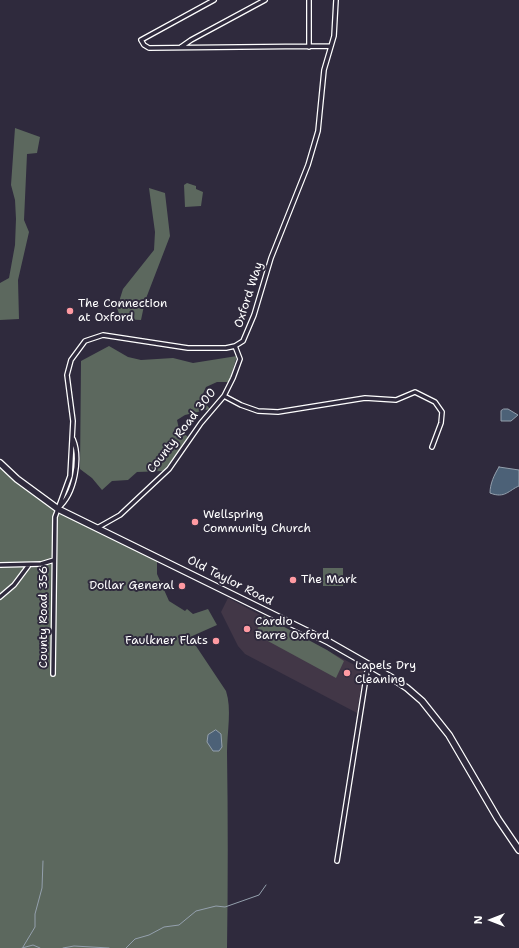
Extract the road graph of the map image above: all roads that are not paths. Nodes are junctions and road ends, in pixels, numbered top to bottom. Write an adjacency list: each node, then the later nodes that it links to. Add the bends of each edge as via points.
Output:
1 (214, 0): 6 (street, via 141,40 149,48)
2 (265, 0): 6 (street)
3 (309, 0): 7 (street)
4 (336, 0): 5 (street, Oxford Way, via 336,26)
5 (331, 46): 7 (street); 8 (street, Oxford Way, via 324,70 318,131 308,165 271,258 246,336)
6 (181, 47): 7 (street)
7 (309, 47)
8 (235, 346): 9 (street, County Road 300, via 240,359); 12 (street, via 220,349 175,347 103,335 85,341 74,354 67,375 73,438 69,482)
9 (224, 396): 10 (street, via 261,412 278,412 360,398 396,400 415,392 435,402 441,409 441,423); 13 (street, County Road 300, via 169,468 120,515)
10 (432, 447)
11 (0, 463): 12 (street, Old Taylor Road)
12 (58, 509): 13 (street, Old Taylor Road); 14 (street, County Road 356, via 55,517)
13 (97, 528): 18 (street, Old Taylor Road, via 329,642)
14 (54, 560): 15 (street, County Road 356); 19 (street, County Road 356)
15 (29, 564): 16 (street, County Road 356); 17 (street, via 14,585)
16 (0, 565)
17 (0, 596)
18 (368, 665): 20 (street, Old Taylor Road, via 407,688 433,715 449,735); 21 (street)
19 (53, 674)
20 (519, 850)
21 (337, 862)

